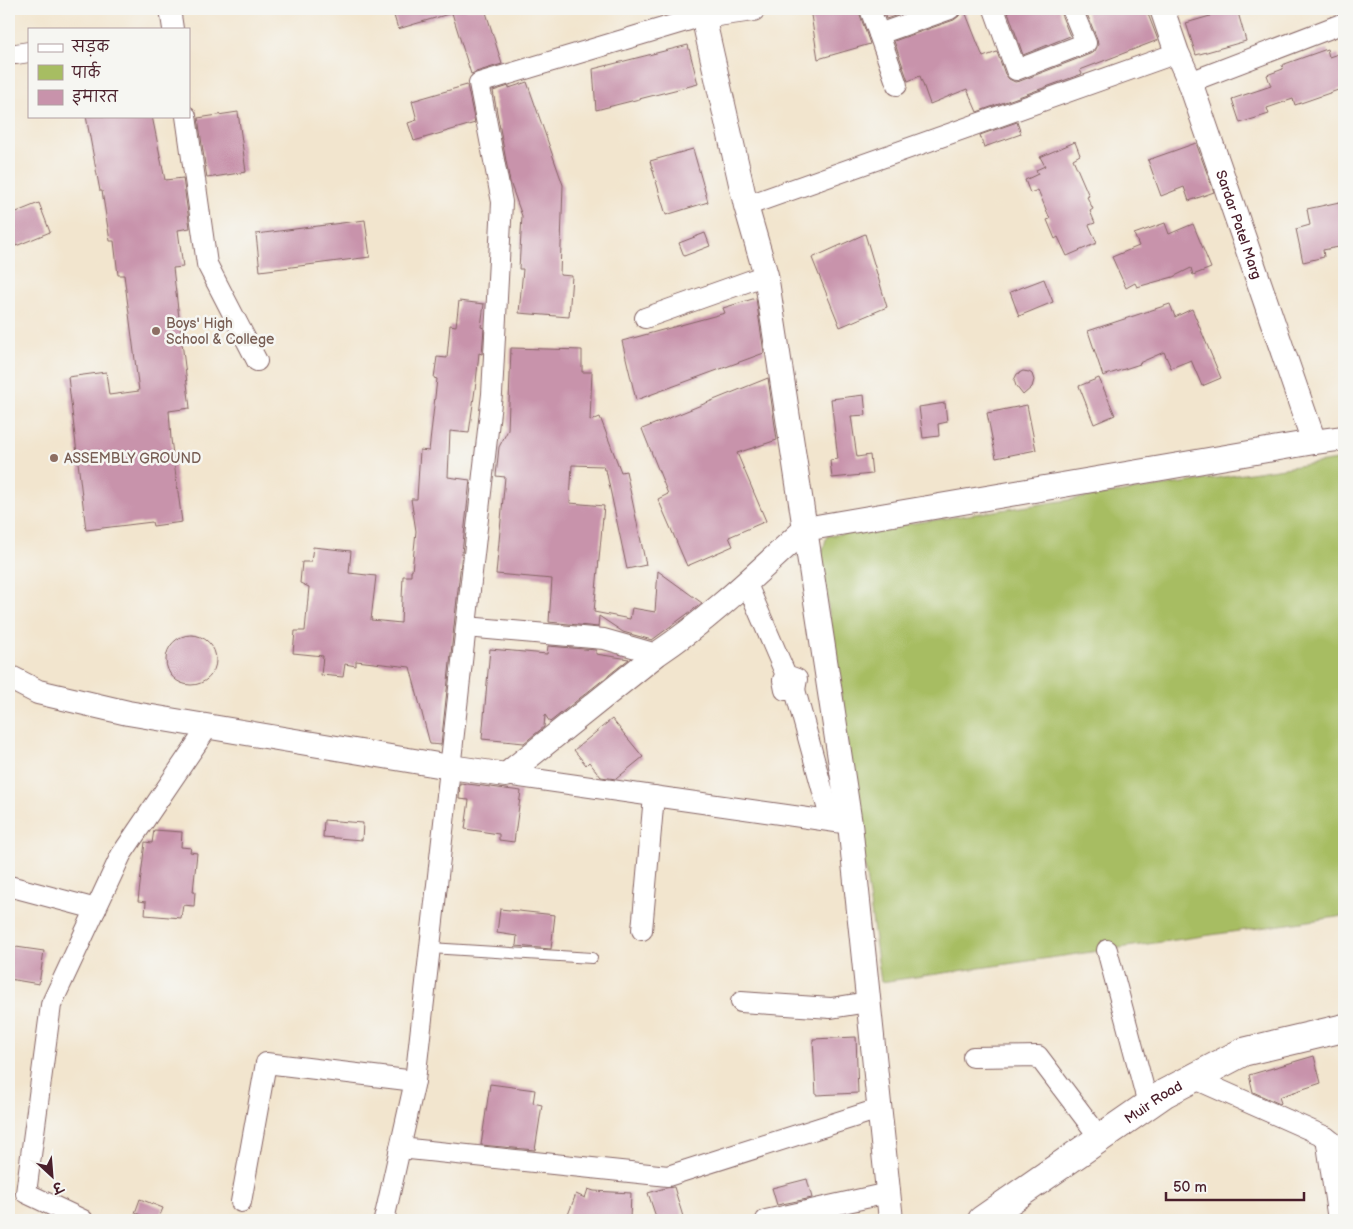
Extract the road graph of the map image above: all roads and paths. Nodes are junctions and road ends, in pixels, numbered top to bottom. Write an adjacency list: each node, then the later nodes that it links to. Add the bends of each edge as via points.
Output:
1 (753, 9): 7 (street)
2 (870, 9): 9 (street)
3 (950, 9): 9 (street)
4 (994, 9): 5 (street, via 1016,70 1086,43)
5 (1072, 9)
6 (1162, 9): 11 (street, Sardar Patel Marg)
7 (703, 16): 16 (street); 24 (street, via 479,83 502,202 492,394)
8 (1344, 23): 13 (street)
9 (879, 34): 14 (street)
10 (28, 52): 12 (street)
11 (1177, 53): 13 (street, Sardar Patel Marg); 16 (street)
12 (9, 54)
13 (1190, 82): 21 (street, Sardar Patel Marg)
14 (897, 85)
15 (186, 118): 19 (street, via 207,264)
16 (746, 206): 17 (street)
17 (766, 275): 18 (street); 22 (street)
18 (645, 318)
19 (257, 361)
20 (1344, 438): 21 (street)
21 (1314, 442): 22 (street)
22 (805, 528): 23 (street); 26 (street)
23 (746, 582): 25 (street, via 684,636); 28 (street)
24 (466, 627): 25 (street, via 604,639); 30 (street)
25 (657, 654): 31 (street)
26 (828, 675): 28 (street); 33 (street)
27 (9, 677): 29 (street, via 38,692)
28 (793, 682): 33 (street)
29 (208, 727): 30 (street); 35 (street, via 120,855)
30 (450, 767): 31 (street); 37 (street)
31 (506, 775): 32 (street)
32 (654, 796): 33 (street); 36 (street)
33 (840, 823): 41 (street)
34 (9, 886): 35 (street)
35 (96, 909): 54 (street, via 51,1006 26,1193)
36 (642, 930)
37 (430, 948): 39 (lane); 45 (street)
38 (1107, 950): 46 (street)
39 (592, 958)
40 (741, 1002): 41 (street, via 831,1008)
41 (868, 1002): 47 (street)
42 (1344, 1028): 44 (main road, Muir Road, via 1243,1052)
43 (973, 1058): 49 (street, via 1038,1056)
44 (1193, 1078): 46 (main road, Muir Road); 48 (street)
45 (415, 1081): 50 (street); 53 (street, via 266,1062)
46 (1148, 1104): 49 (main road, Muir Road)
47 (879, 1109): 50 (street, via 668,1176); 52 (street)
48 (1326, 1137): 51 (street); 59 (street)
49 (1100, 1138): 58 (main road, Muir Road)
50 (400, 1148): 55 (street)
51 (1344, 1151)
52 (888, 1193): 56 (street); 57 (street)
53 (241, 1202)
54 (83, 1220)
55 (384, 1220)
56 (766, 1220)
57 (891, 1220)
58 (982, 1220)
59 (1338, 1220)

